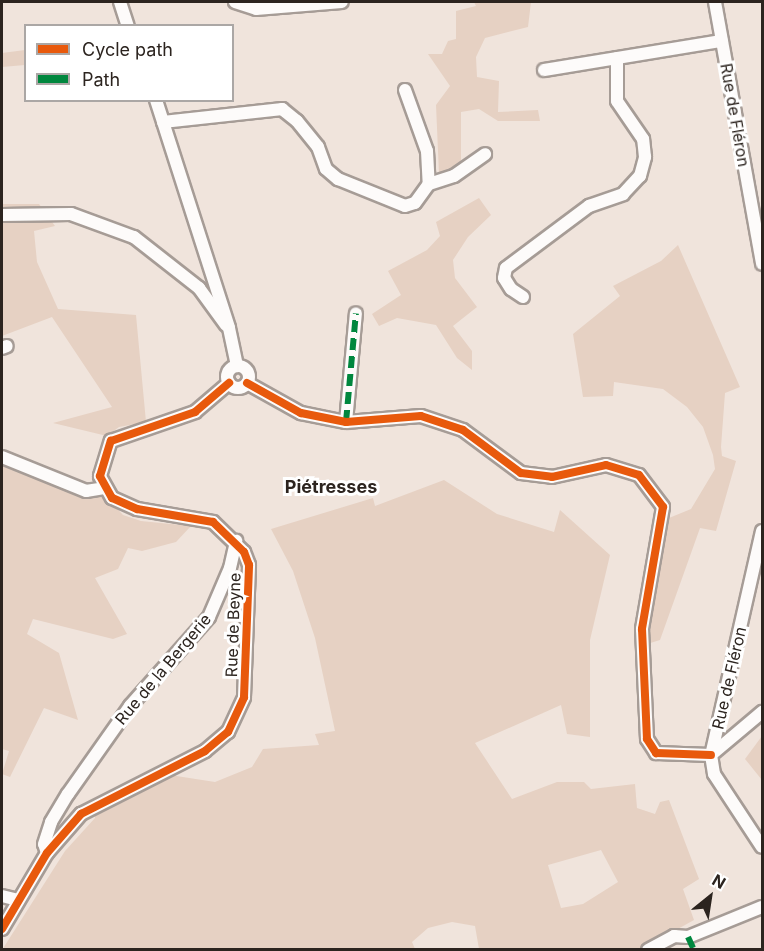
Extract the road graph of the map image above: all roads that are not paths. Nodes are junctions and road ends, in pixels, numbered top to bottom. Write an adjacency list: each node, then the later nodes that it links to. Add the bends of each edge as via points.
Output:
1 (120, 2): 5 (street)
2 (234, 2): 3 (street, via 256,9)
3 (342, 2)
4 (715, 2): 6 (street, Rue de Fléron)
5 (127, 24)
6 (722, 41): 7 (street); 15 (street, Rue de Fléron)
7 (617, 58): 8 (street); 16 (street, via 617,101 643,139 645,157 640,176 623,194 589,206 506,268 504,278 511,289)
8 (544, 70)
9 (405, 90): 13 (street, via 427,151)
10 (157, 102): 11 (street)
11 (163, 122): 13 (street, via 282,109 318,147 326,169 338,179 405,206 415,203); 18 (street)
12 (485, 154): 13 (street, via 454,176)
13 (429, 184)
14 (2, 215): 18 (street, via 71,214 134,237 200,288)
15 (762, 264)
16 (524, 297)
17 (356, 314): 22 (street)
18 (230, 328): 19 (street)
19 (237, 366): 20 (street, via 230,368); 21 (street, via 249,370)
20 (229, 383): 21 (street, via 243,388); 24 (street, via 195,412 111,441 100,466)
21 (248, 383): 22 (street, via 301,413)
22 (346, 422): 28 (street, via 421,416 464,430 521,473 552,477 606,465 639,475 663,507 642,629 647,739 656,753)
23 (2, 457): 24 (street, via 86,490)
24 (106, 488): 26 (street, Rue de Beyne, via 112,498 137,509 213,522)
25 (762, 531): 28 (street, Rue de Fléron)
26 (236, 542): 30 (street, Rue de la Bergerie, via 230,568 209,617 130,706 68,794 51,822 44,844); 30 (street, Rue de Beyne, via 249,565 244,697 228,732 205,751 81,814)
27 (762, 712): 28 (street)
28 (711, 755): 29 (street, via 714,774)
29 (762, 847)
30 (47, 853): 32 (street, Rue de Beyne)
31 (2, 896): 32 (street)
32 (18, 900): 34 (street, Rue de Beyne)
33 (762, 907): 35 (street, via 688,937 674,936)
34 (2, 929)
35 (648, 950)

